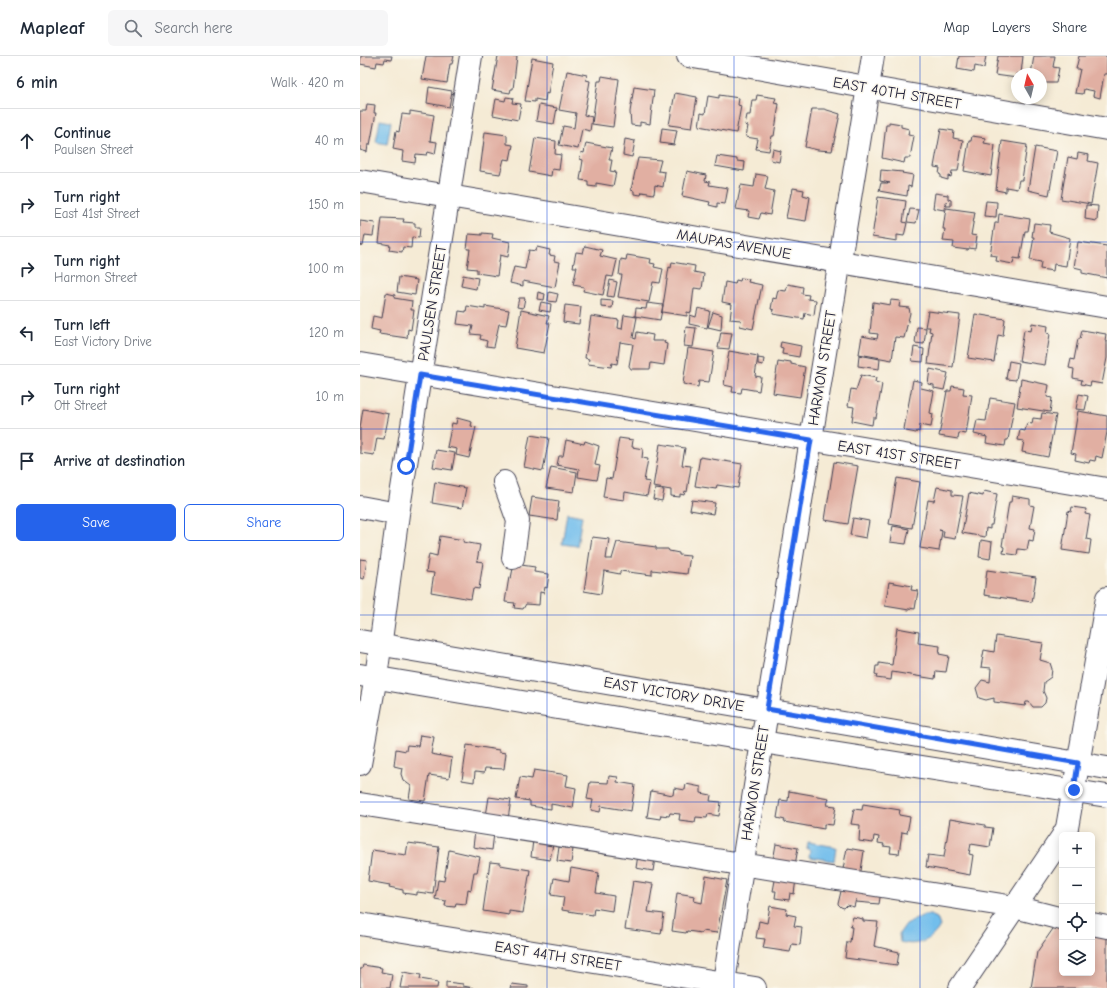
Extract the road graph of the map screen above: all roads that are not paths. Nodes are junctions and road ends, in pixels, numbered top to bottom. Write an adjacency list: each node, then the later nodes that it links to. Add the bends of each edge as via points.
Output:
1 (471, 56): 7 (street, PAULSEN STREET)
2 (688, 56): 4 (street, EAST 40TH STREET)
3 (873, 56): 4 (street, HARMON STREET)
4 (868, 88): 5 (street, EAST 40TH STREET); 8 (street, HARMON STREET)
5 (1107, 129)
6 (360, 181): 7 (street, MAUPAS AVENUE)
7 (449, 196): 8 (street, MAUPAS AVENUE); 11 (street, PAULSEN STREET)
8 (839, 262): 9 (street, MAUPAS AVENUE); 12 (street, HARMON STREET)
9 (1107, 307)
10 (360, 364): 11 (street, EAST 41ST STREET)
11 (420, 375): 12 (street, EAST 41ST STREET); 16 (street, PAULSEN STREET)
12 (811, 440): 14 (street, EAST 41ST STREET); 21 (street, HARMON STREET)
13 (504, 482): 17 (street, via 518,521)
14 (1107, 489)
15 (360, 507): 16 (street)
16 (398, 514): 19 (street, PAULSEN STREET)
17 (513, 558)
18 (1107, 598): 23 (street)
19 (370, 643): 20 (street, PAULSEN STREET); 21 (street, EAST VICTORY DRIVE)
20 (368, 676): 22 (street); 24 (street, PAULSEN STREET)
21 (767, 709): 22 (street, HARMON STREET); 23 (street, EAST VICTORY DRIVE)
22 (762, 742): 26 (street); 31 (street, HARMON STREET)
23 (1078, 763): 25 (street, EAST VICTORY DRIVE); 26 (street)
24 (360, 764)
25 (1107, 768)
26 (1074, 790): 27 (street); 29 (street)
27 (1107, 796)
28 (360, 804): 31 (street)
29 (1065, 832)
30 (1059, 842): 32 (street)
31 (742, 864): 32 (street); 37 (street, HARMON STREET)
32 (1015, 907): 33 (street); 39 (street)
33 (1059, 918)
34 (360, 924): 37 (street, EAST 44TH STREET)
35 (1095, 925): 36 (street)
36 (1107, 927)
37 (723, 985): 38 (street, EAST 44TH STREET)
38 (755, 988)
39 (960, 988)

